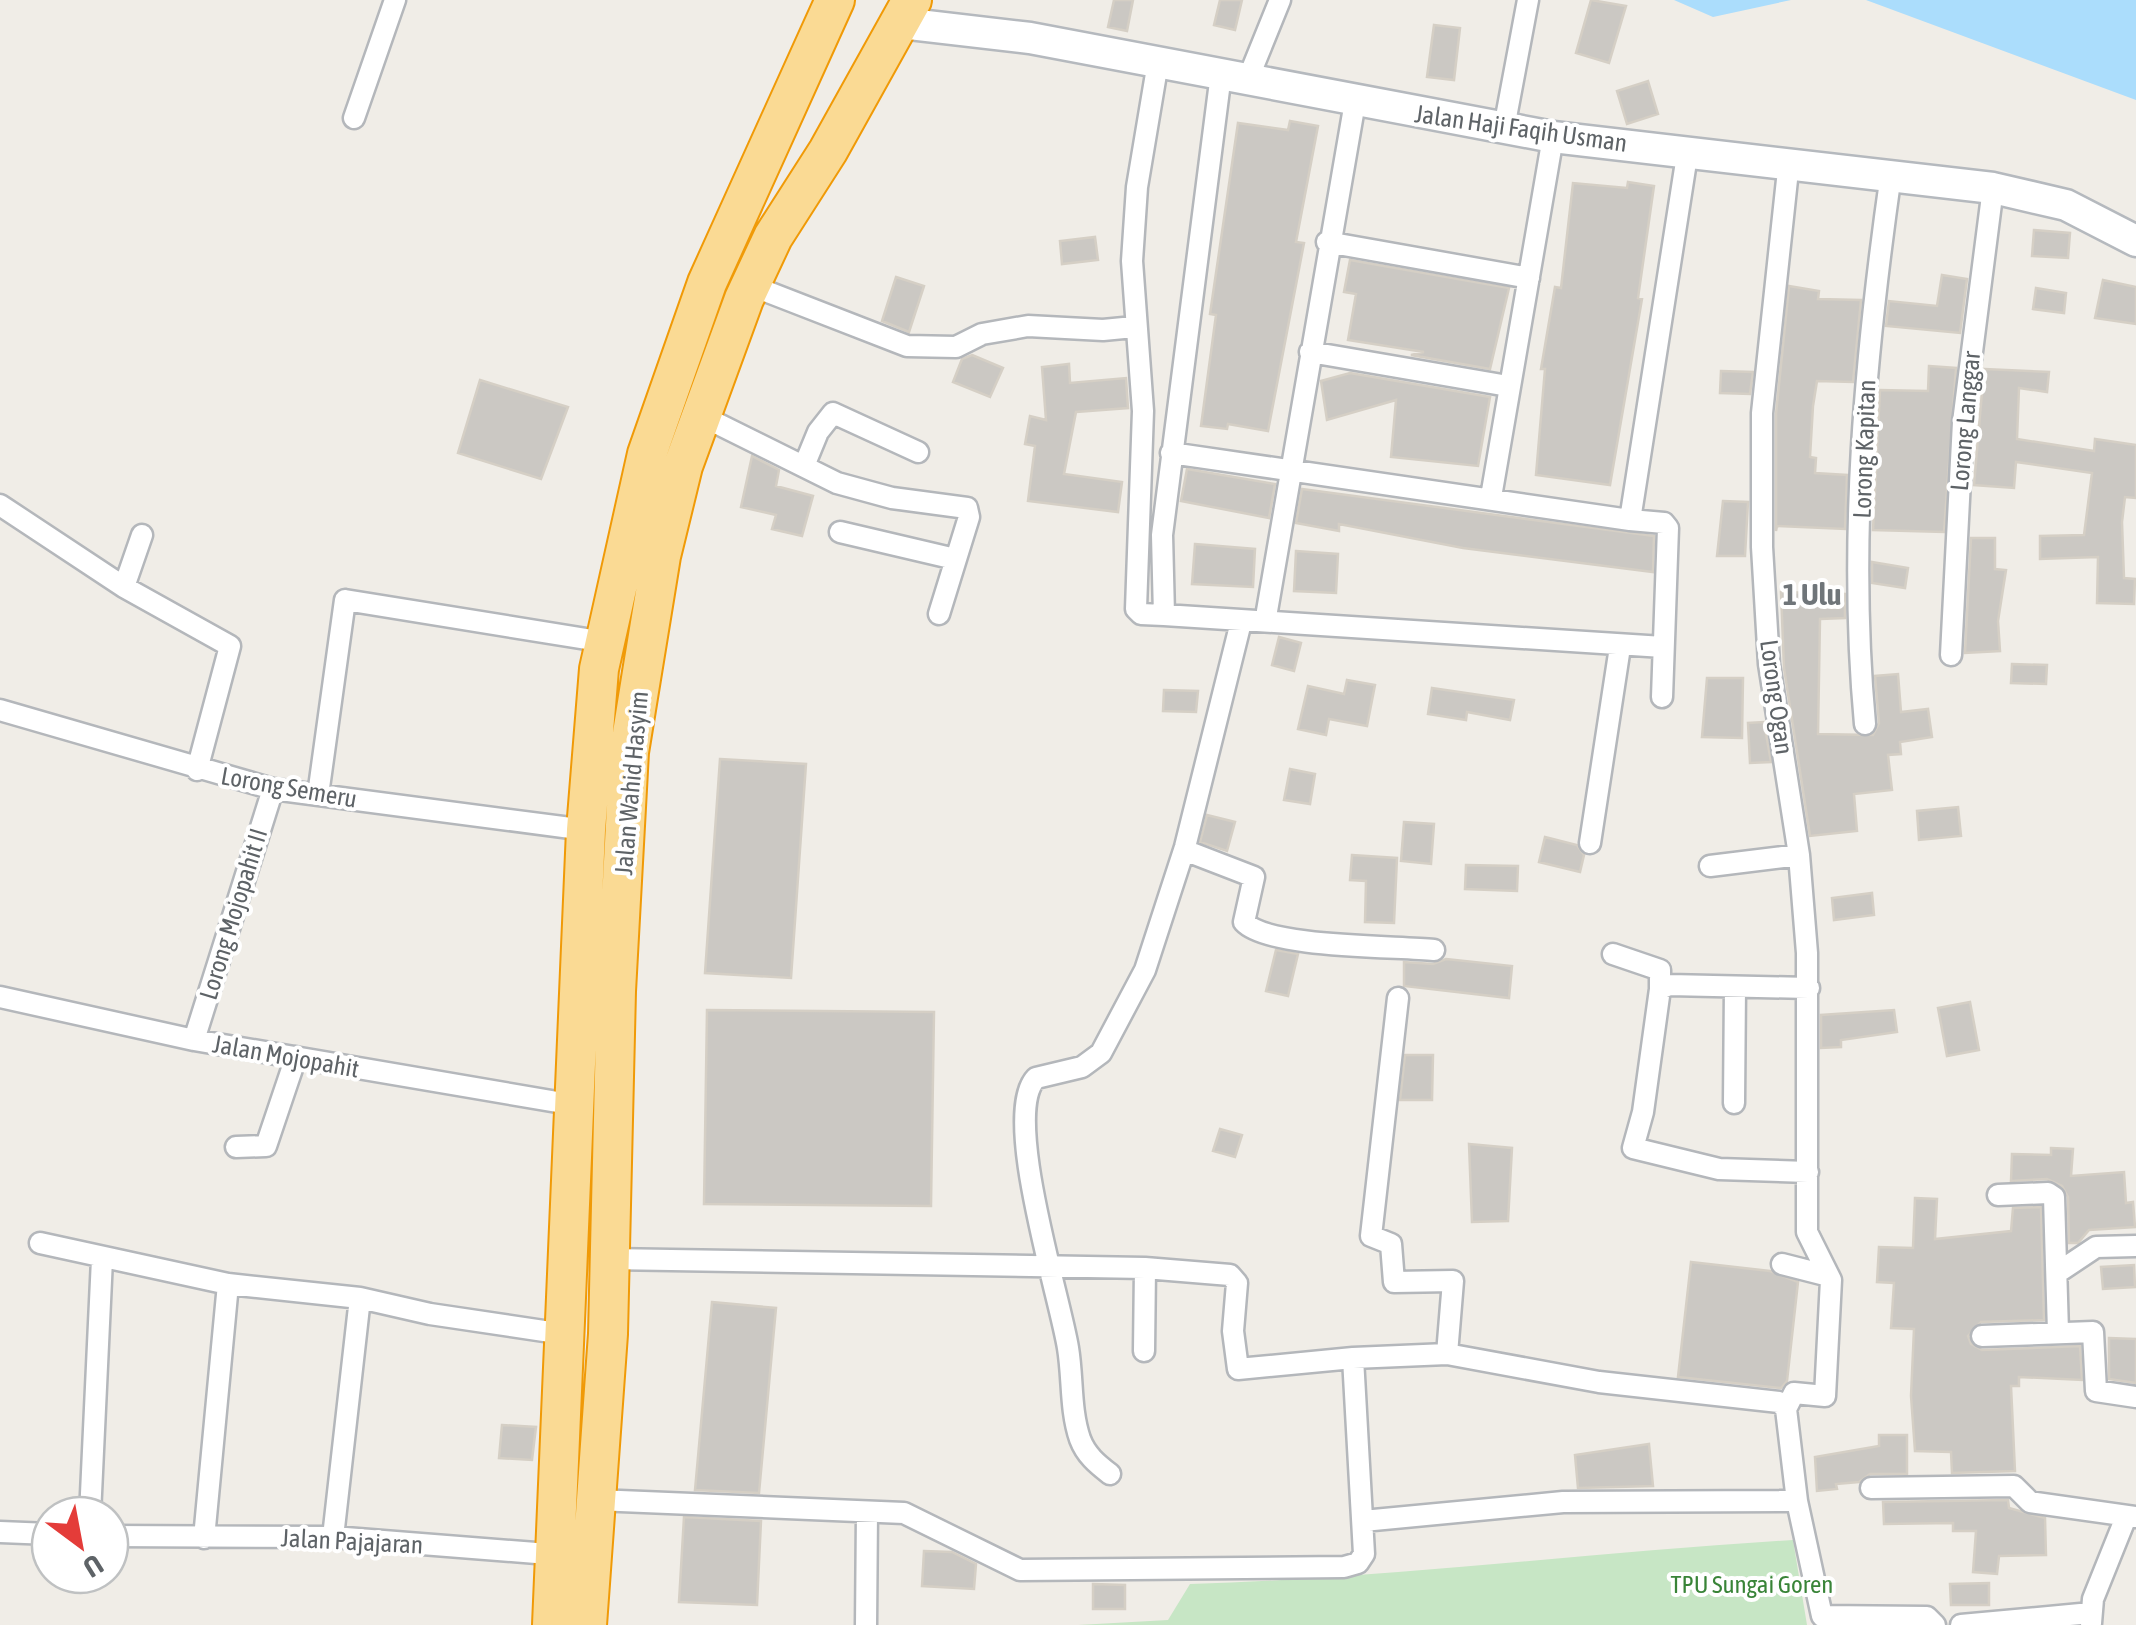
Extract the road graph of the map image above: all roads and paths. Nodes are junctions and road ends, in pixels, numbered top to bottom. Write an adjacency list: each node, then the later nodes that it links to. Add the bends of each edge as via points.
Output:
1 (395, 0): 9 (street)
2 (1280, 0): 7 (street)
3 (1528, 0): 10 (street)
4 (825, 4): 35 (highway, Jalan Wahid Hasyim, via 708,283 647,454)
5 (907, 12): 6 (street, Jalan Haji Faqih Usman); 19 (highway, Jalan Wahid Hasyim, via 772,237)
6 (1158, 62): 7 (street, Jalan Haji Faqih Usman); 20 (street, via 1137,187)
7 (1234, 77): 8 (street, Jalan Haji Faqih Usman); 25 (street)
8 (1354, 102): 10 (street, Jalan Haji Faqih Usman); 17 (street)
9 (354, 118)
10 (1504, 128): 11 (street, Jalan Haji Faqih Usman)
11 (1552, 137): 12 (street, Jalan Haji Faqih Usman); 18 (street)
12 (1688, 150): 13 (street, Jalan Haji Faqih Usman); 30 (street)
13 (1789, 161): 14 (street, Jalan Haji Faqih Usman); 56 (street, Lorong Ogan, via 1762,414 1762,546 1769,664)
14 (1891, 174): 15 (street, Jalan Haji Faqih Usman); 49 (street, Lorong Kapitan, via 1863,406 1857,584)
15 (1993, 188): 16 (street, Jalan Haji Faqih Usman, via 2066,205); 46 (street, Lorong Langgar, via 1963,422)
16 (2136, 241)
17 (1327, 242): 18 (street); 21 (street)
18 (1528, 278): 22 (street)
19 (750, 286): 20 (street, via 907,346 956,347 982,334 1028,326); 23 (highway, Jalan Wahid Hasyim)
20 (1134, 327): 33 (street, via 1142,410)
21 (1310, 352): 22 (street); 27 (street)
22 (1508, 386): 28 (street)
23 (702, 416): 26 (street); 36 (highway, Jalan Wahid Hasyim)
24 (918, 452): 26 (street, via 833,413)
25 (1171, 453): 27 (street); 34 (street)
26 (804, 466): 37 (street, via 862,490 963,506 970,517)
27 (1292, 468): 28 (street); 39 (street)
28 (1492, 497): 30 (street)
29 (0, 505): 38 (street)
30 (1630, 520): 45 (street, via 1668,528)
31 (840, 532): 37 (street)
32 (142, 535): 38 (street)
33 (1136, 535): 34 (street); 41 (street, via 1136,609)
34 (1162, 535): 41 (street)
35 (624, 549): 36 (highway); 43 (highway, Jalan Wahid Hasyim)
36 (662, 556): 75 (highway, Jalan Wahid Hasyim, via 629,752)
37 (954, 559): 40 (street)
38 (124, 586): 50 (street, via 230,646)
39 (1267, 612)
40 (938, 614)
41 (1164, 616): 42 (street)
42 (1241, 622): 44 (street); 55 (street)
43 (604, 642): 52 (street, via 345,600); 53 (highway, Jalan Wahid Hasyim)
44 (1620, 647): 45 (street); 54 (street)
45 (1664, 647): 47 (street)
46 (1951, 655)
47 (1662, 697)
48 (0, 710): 50 (street, Lorong Semeru)
49 (1865, 724)
50 (197, 770): 51 (street, Lorong Semeru)
51 (272, 789): 52 (street, Lorong Semeru); 65 (street, Lorong Mojopahit II)
52 (318, 795): 53 (street, Lorong Semeru)
53 (586, 830): 68 (highway, Jalan Wahid Hasyim)
54 (1590, 843)
55 (1184, 850): 58 (street, via 1254,877 1244,922 1262,935); 77 (street, via 1144,970 1109,1042 1082,1067 1041,1076 1029,1088 1027,1154)
56 (1799, 855): 57 (street); 61 (street, Lorong Ogan)
57 (1710, 866)
58 (1434, 950)
59 (1613, 954): 62 (street, via 1660,970)
60 (1735, 987): 61 (street); 62 (street); 67 (street)
61 (1810, 988): 70 (street, Lorong Ogan)
62 (1660, 989): 70 (street, via 1634,1150 1719,1169)
63 (0, 997): 65 (street, Jalan Mojopahit)
64 (1398, 998): 87 (street, via 1371,1236 1391,1244 1394,1282 1453,1281)
65 (194, 1040): 66 (street, Jalan Mojopahit)
66 (296, 1057): 68 (street, Jalan Mojopahit); 69 (street, via 266,1146)
67 (1734, 1103)
68 (575, 1105): 84 (highway, Jalan Wahid Hasyim)
69 (236, 1146)
70 (1808, 1172): 80 (street, Lorong Ogan, via 1806,1232)
71 (1998, 1196): 79 (street, via 2054,1198)
72 (40, 1243): 74 (street)
73 (2136, 1246): 79 (street, via 2096,1247)
74 (102, 1259): 81 (street); 93 (street)
75 (609, 1259): 77 (street); 94 (highway, Jalan Wahid Hasyim)
76 (1782, 1264): 80 (street)
77 (1053, 1267): 78 (street); 91 (street, via 1079,1436)
78 (1145, 1268): 86 (street); 88 (street, via 1234,1276 1238,1369)
79 (2057, 1273): 83 (street)
80 (1828, 1276): 90 (street, via 1825,1396 1794,1393)
81 (228, 1284): 82 (street); 103 (street)
82 (360, 1298): 84 (street); 102 (street)
83 (2058, 1332): 85 (street); 89 (street, via 2092,1332 2096,1392)
84 (564, 1334): 104 (highway, Jalan Wahid Hasyim)
85 (1982, 1336)
86 (1144, 1350)
87 (1447, 1354): 88 (street); 90 (street, via 1598,1382 1779,1402)
88 (1352, 1358): 98 (street)
89 (2136, 1396)
90 (1786, 1409): 95 (street)
91 (1110, 1474)
92 (1872, 1488): 97 (street, via 2014,1486 2030,1502)
93 (91, 1495)
94 (596, 1500): 96 (street); 105 (highway, Jalan Wahid Hasyim)
95 (1797, 1501): 98 (street, via 1563,1502); 110 (street, via 1822,1616 1926,1617)
96 (867, 1512): 98 (street, via 919,1518 1008,1566 1030,1570 1344,1567 1364,1554); 109 (street)
97 (2131, 1517): 106 (street)
98 (1362, 1520)
99 (0, 1532): 100 (street)
100 (30, 1533)
101 (130, 1536): 103 (street, Jalan Pajajaran)
102 (334, 1536): 103 (street, Jalan Pajajaran); 104 (street, Jalan Pajajaran)
103 (204, 1538)
104 (556, 1554): 105 (street, Jalan Pajajaran); 107 (highway, Jalan Wahid Hasyim)
105 (593, 1557): 108 (highway, Jalan Wahid Hasyim)
106 (2091, 1619): 111 (street)
107 (552, 1625)
108 (588, 1625)
109 (866, 1625)
110 (1935, 1625)
111 (1961, 1625)

